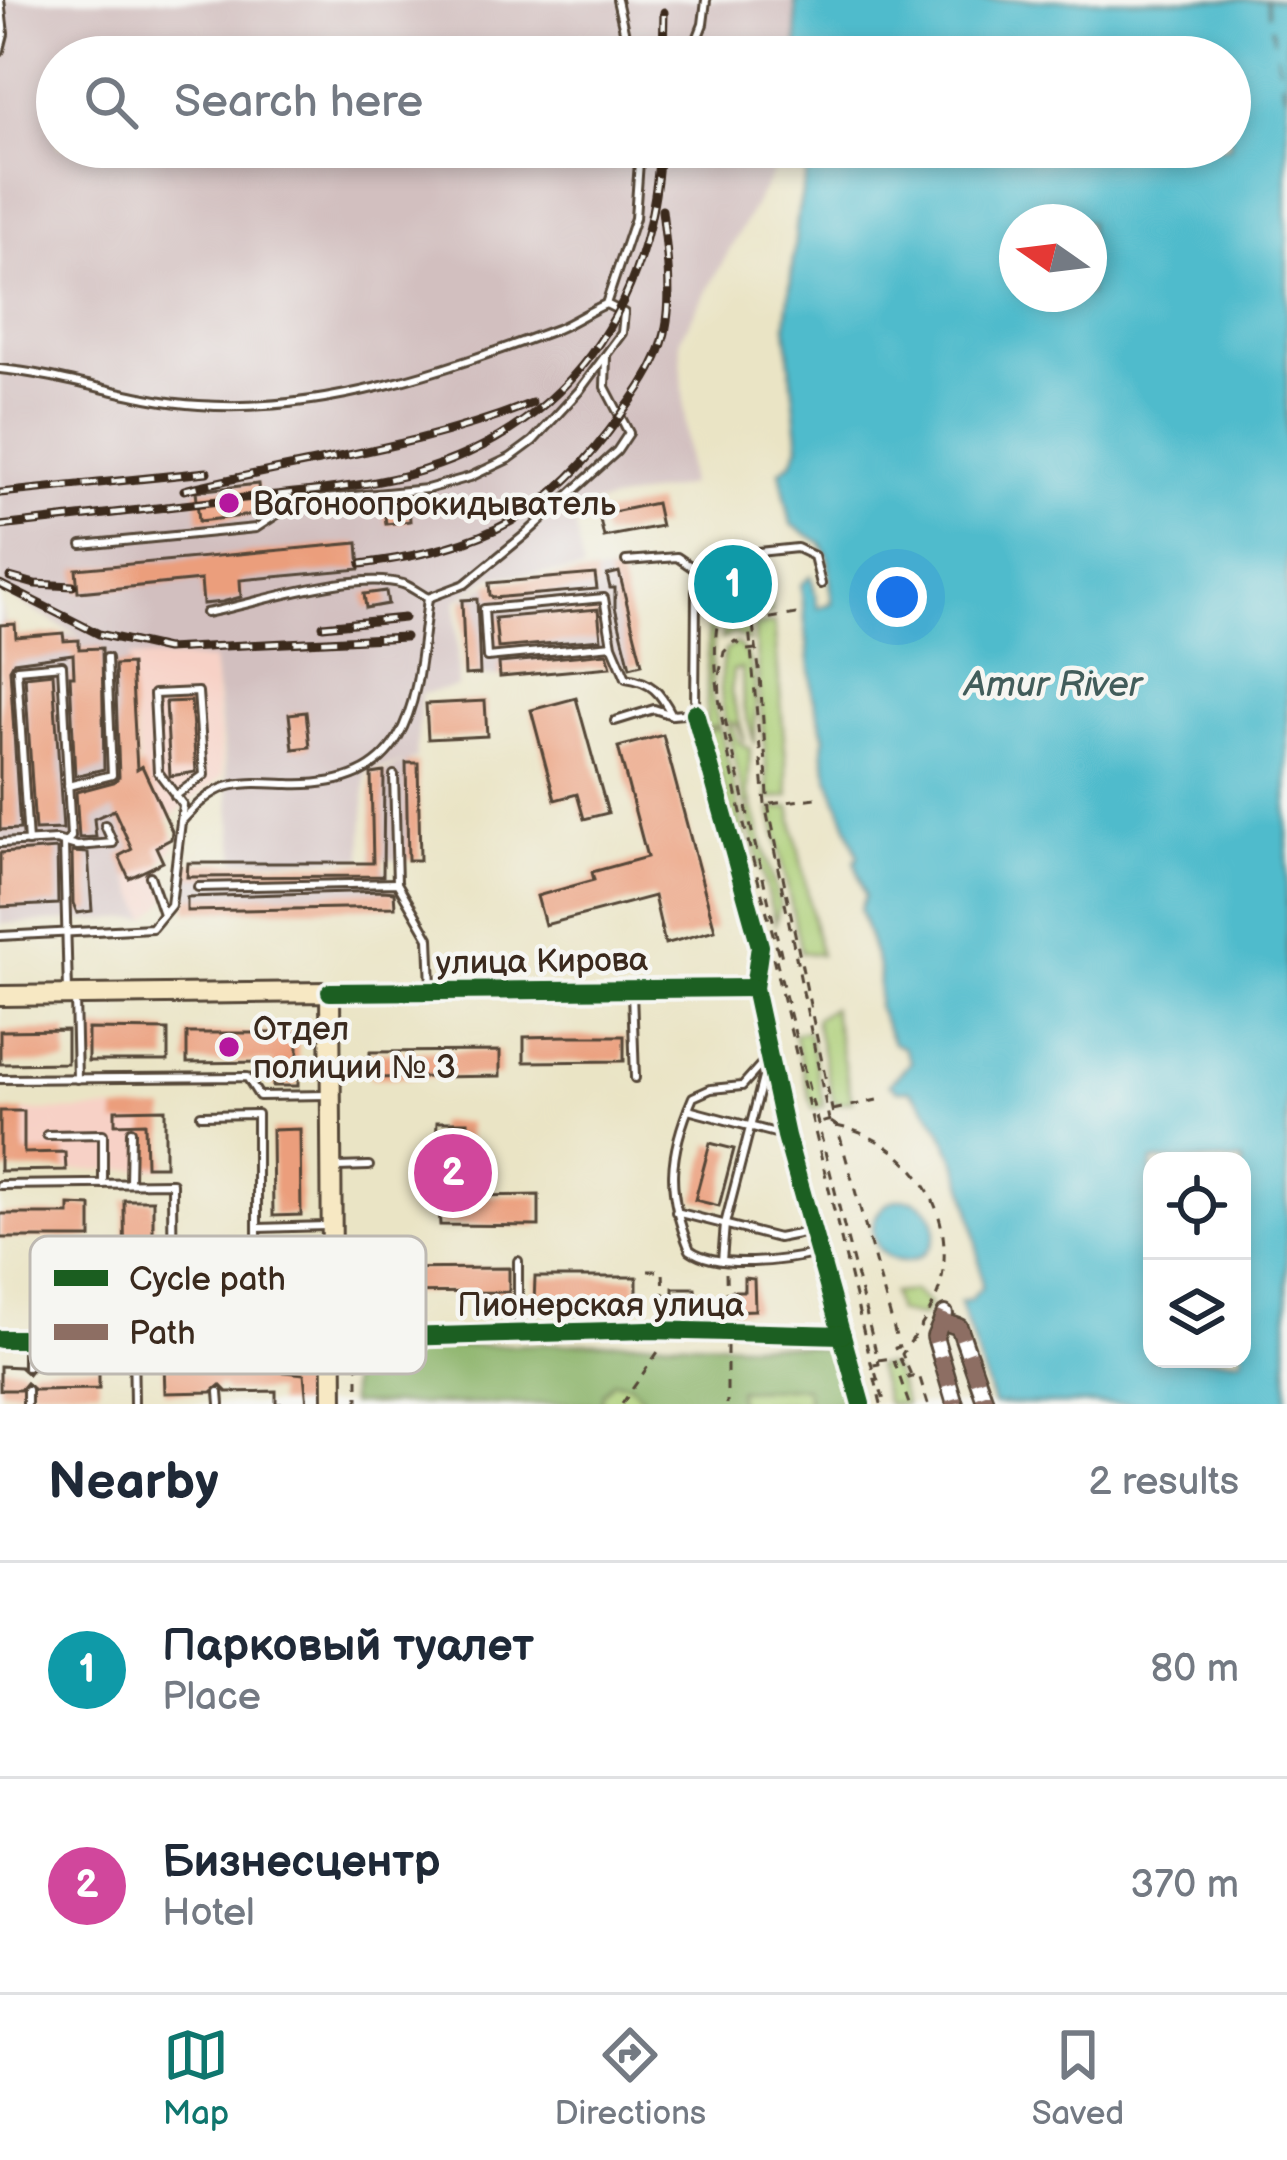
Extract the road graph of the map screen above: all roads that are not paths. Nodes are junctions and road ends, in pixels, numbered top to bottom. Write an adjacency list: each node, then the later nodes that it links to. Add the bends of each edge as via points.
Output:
1 (0, 0): 6 (lane)
2 (617, 0): 4 (lane)
3 (706, 0): 5 (lane)
4 (625, 36)
5 (699, 36)
6 (0, 50)
7 (639, 168): 8 (lane, via 635,218)
8 (606, 304): 9 (lane, via 626,319); 10 (lane, via 387,386 299,402 172,403)
9 (607, 354): 11 (lane, via 533,441 470,477 314,500 256,528); 15 (lane, via 604,388 629,433 617,451 465,584)
10 (0, 369)
11 (82, 545)
12 (626, 561): 13 (lane, via 677,557)
13 (702, 574): 14 (lane, via 730,555 797,548 814,556); 19 (lane)
14 (821, 584)
15 (428, 598): 16 (lane, via 406,585 365,581); 25 (lane, via 413,700 384,759 306,784 231,784)
16 (206, 613)
17 (612, 645): 17 (lane, via 604,598 484,609 487,657); 20 (lane, via 626,678 647,681)
18 (106, 658): 23 (lane, via 112,775)
19 (695, 713): 20 (lane); 37 (street, via 760,946)
20 (672, 716): 21 (lane, via 654,709)
21 (615, 721)
22 (394, 775): 31 (lane)
23 (68, 786): 27 (lane, via 62,665 17,669); 29 (lane)
24 (176, 796): 24 (lane, via 158,772 154,694 198,692 204,776); 25 (lane)
25 (181, 821): 33 (lane, via 171,905)
26 (105, 825): 29 (lane, via 113,843)
27 (28, 842): 28 (lane); 29 (lane)
28 (0, 844)
29 (64, 844): 34 (lane)
30 (150, 876): 33 (lane)
31 (397, 883): 32 (lane); 38 (lane, via 429,938)
32 (198, 886)
33 (163, 914): 34 (lane, via 152,928)
34 (67, 933): 35 (lane); 40 (lane)
35 (0, 936)
36 (632, 988): 37 (street, улица Кирова); 38 (street, улица Кирова); 43 (lane)
37 (754, 988): 42 (street)
38 (431, 991): 39 (street, улица Кирова)
39 (330, 992): 40 (main road, улица Кирова); 46 (main road)
40 (71, 995): 41 (main road, улица Кирова); 45 (lane)
41 (0, 996)
42 (768, 1057): 47 (lane, via 742,1086 711,1089 693,1097); 49 (lane); 52 (street)
43 (634, 1078)
44 (0, 1079): 45 (lane)
45 (77, 1079): 46 (lane, via 247,1077 259,1096)
46 (332, 1095): 54 (main road)
47 (688, 1110): 49 (lane); 58 (lane, via 674,1161)
48 (201, 1115): 61 (lane, via 257,1114)
49 (749, 1126): 52 (lane); 59 (lane)
50 (131, 1131): 55 (lane)
51 (47, 1135): 56 (lane, via 103,1134)
52 (786, 1136): 62 (street)
53 (369, 1166): 54 (lane)
54 (333, 1167): 60 (main road)
55 (130, 1183): 56 (lane); 63 (lane, via 172,1183)
56 (103, 1184): 57 (lane)
57 (0, 1186)
58 (674, 1211): 59 (lane); 68 (lane, via 690,1250)
59 (725, 1224): 62 (lane, via 778,1238); 68 (lane)
60 (333, 1226): 61 (lane); 65 (main road)
61 (258, 1228): 64 (lane)
62 (812, 1231): 66 (street)
63 (173, 1236)
64 (258, 1236)
65 (333, 1236)
66 (818, 1253): 68 (lane); 71 (street)
67 (518, 1261): 69 (lane)
68 (722, 1261)
69 (518, 1332): 70 (street, Пионерская улица); 71 (street, Пионерская улица)
70 (426, 1335)
71 (842, 1335): 85 (street)
72 (0, 1339): 73 (street, Пионерская улица)
73 (27, 1339): 74 (street, Пионерская улица); 75 (lane)
74 (30, 1339)
75 (27, 1366)
76 (134, 1374): 82 (lane)
77 (333, 1374): 84 (main road)
78 (950, 1385): 86 (street); 87 (street); 88 (street, via 935,1336 944,1318 958,1327)
79 (27, 1390): 81 (lane)
80 (219, 1392): 83 (lane)
81 (27, 1404)
82 (134, 1404)
83 (220, 1404)
84 (333, 1404)
85 (861, 1404)
86 (955, 1404)
87 (965, 1404)
88 (986, 1404)

